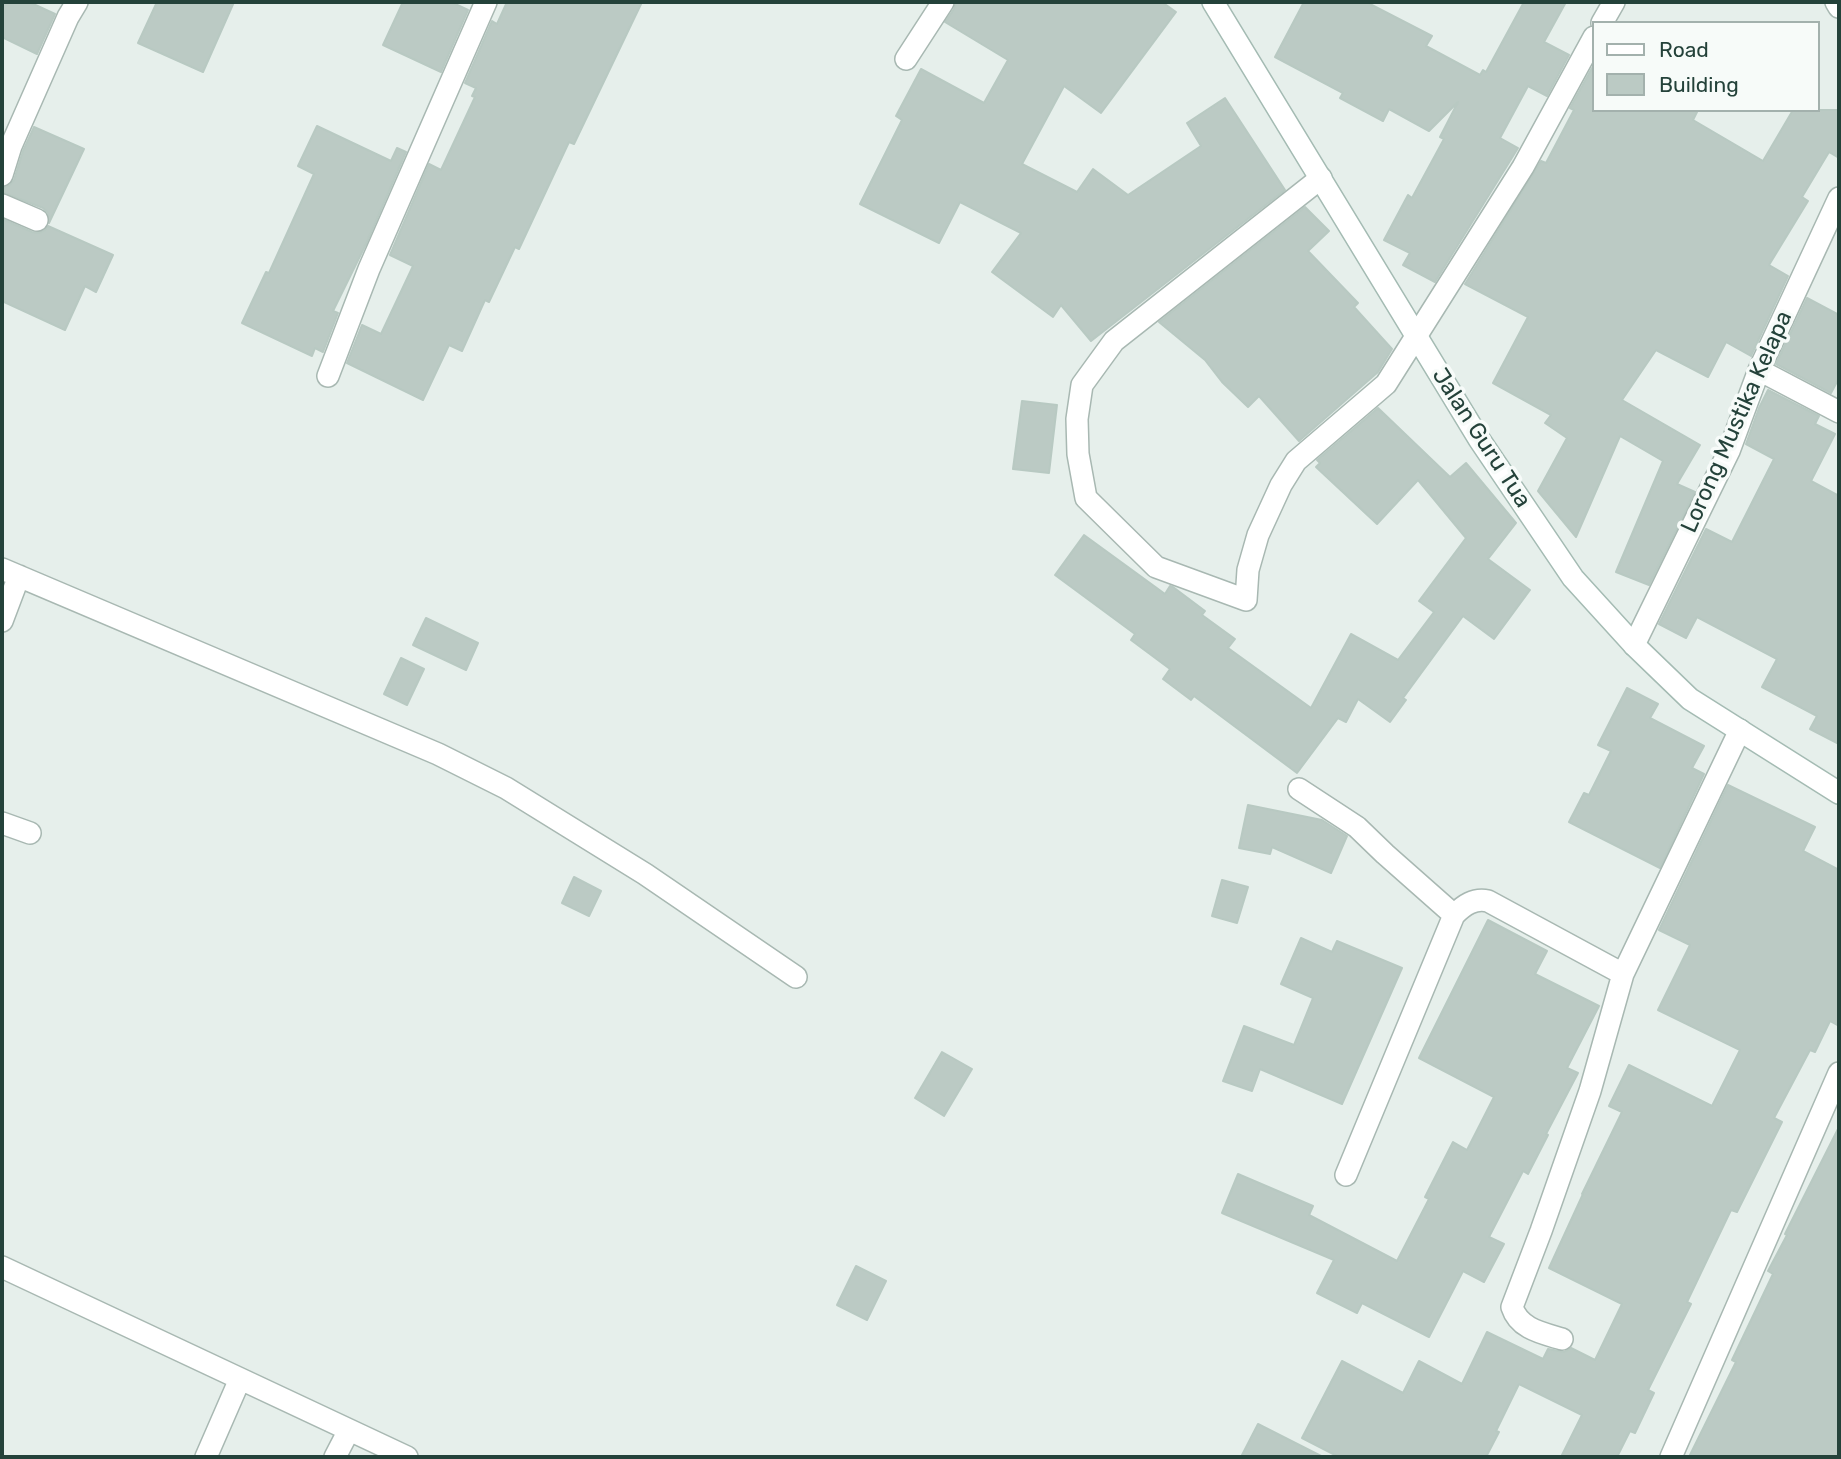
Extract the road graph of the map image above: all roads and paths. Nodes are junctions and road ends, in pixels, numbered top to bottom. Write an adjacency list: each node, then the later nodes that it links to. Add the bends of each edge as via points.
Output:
1 (77, 2): 11 (street)
2 (486, 2): 18 (street, via 374,257)
3 (943, 2): 10 (street)
4 (1614, 2): 8 (street)
5 (1836, 2): 7 (street)
6 (1217, 3): 12 (street, Jalan Guru Tua)
7 (1839, 7)
8 (1603, 21)
9 (1592, 41): 16 (street, via 1523,167)
10 (906, 59)
11 (2, 175)
12 (1321, 178): 16 (street, Jalan Guru Tua); 16 (street, via 1114,341 1082,384 1077,431 1086,498 1156,567 1246,600 1258,535 1296,461 1386,384)
13 (1839, 198): 17 (street, Lorong Mustika Kelapa)
14 (2, 205): 15 (street)
15 (37, 220)
16 (1416, 338): 22 (street, Jalan Guru Tua, via 1573,578)
17 (1759, 370): 19 (street); 22 (street, Lorong Mustika Kelapa, via 1729,451)
18 (328, 376)
19 (1839, 412)
20 (10, 572): 21 (street); 30 (street, via 438,754 506,788 645,874)
21 (2, 621)
22 (1634, 645): 23 (street, Jalan Guru Tua, via 1690,699)
23 (1740, 730): 25 (street, Jalan Guru Tua); 29 (street)
24 (1299, 789): 28 (street, via 1357,827)
25 (1839, 793)
26 (2, 823): 27 (street)
27 (30, 833)
28 (1454, 915): 29 (street, via 1471,903 1488,901); 32 (street)
29 (1623, 974): 34 (street, via 1590,1091 1512,1307 1523,1324)
30 (796, 977)
31 (1838, 1078): 40 (street)
32 (1346, 1175)
33 (2, 1266): 35 (street)
34 (1562, 1339)
35 (240, 1379): 36 (street); 37 (street)
36 (349, 1430): 38 (street); 39 (street)
37 (206, 1457)
38 (335, 1457)
39 (407, 1457)
40 (1671, 1457)

